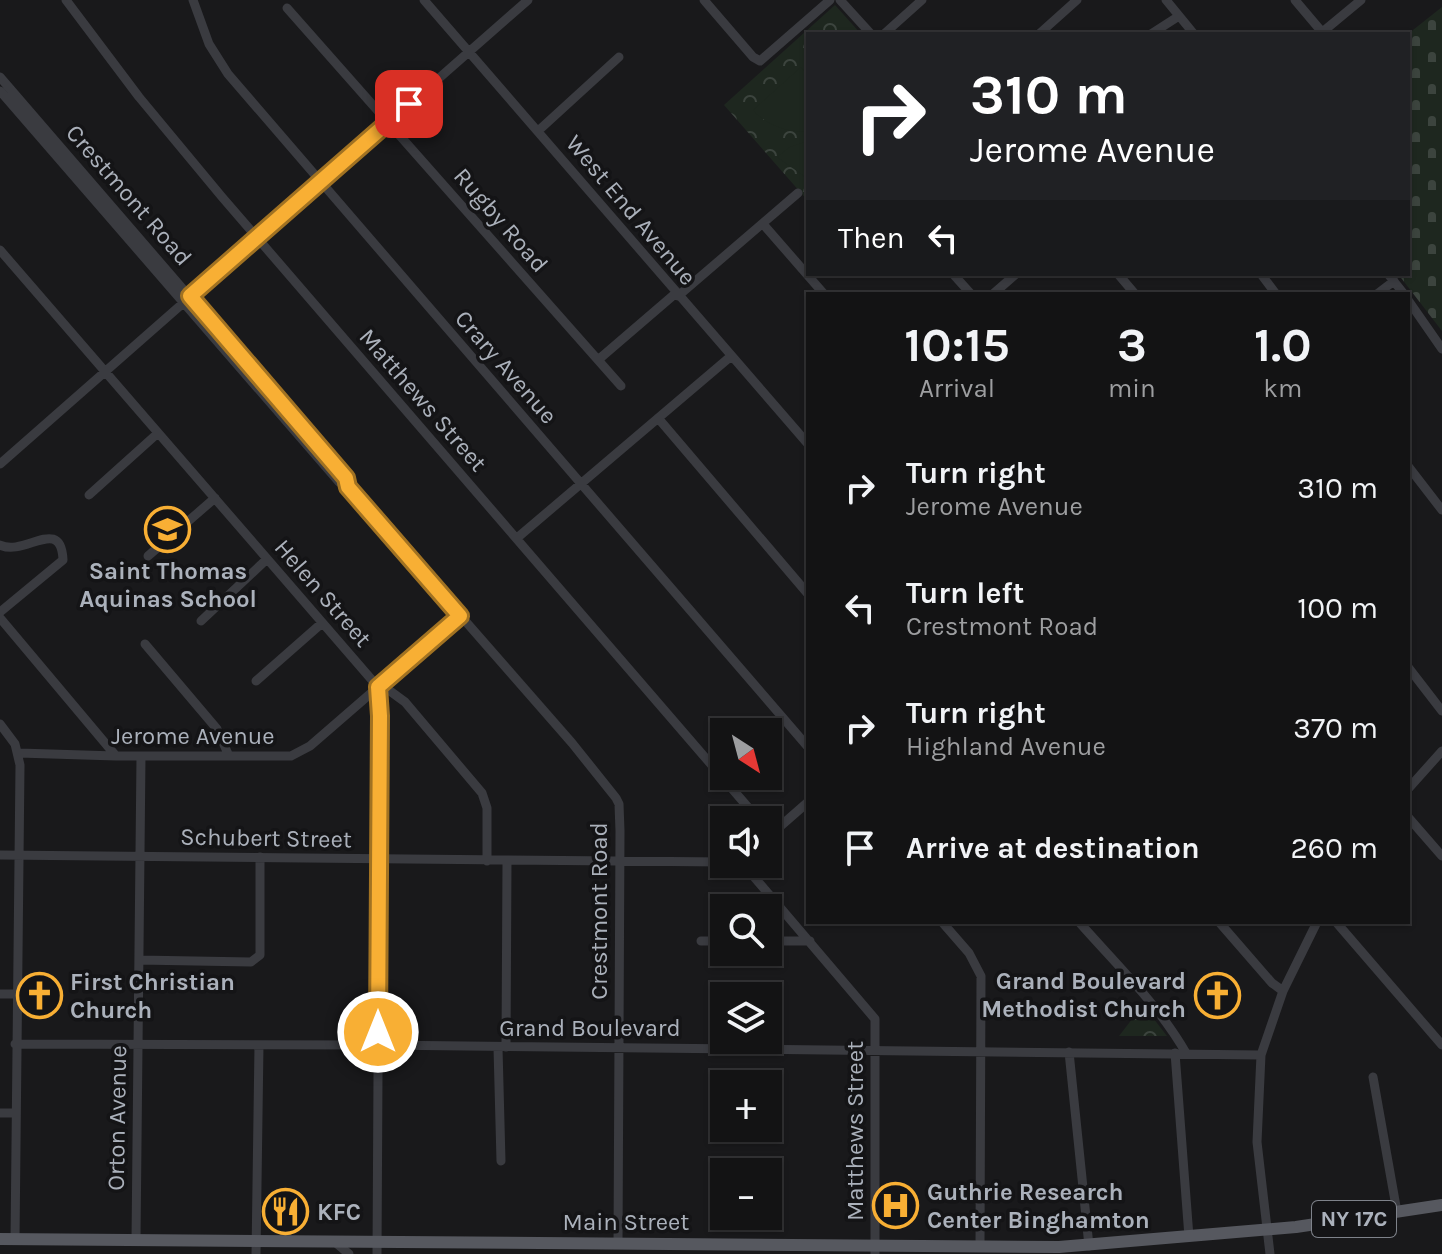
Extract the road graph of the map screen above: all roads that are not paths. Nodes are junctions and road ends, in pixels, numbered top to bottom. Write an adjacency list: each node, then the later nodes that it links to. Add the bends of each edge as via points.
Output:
1 (66, 0): 32 (street, Matthews Street)
2 (193, 0): 29 (street, Crary Avenue, via 221,64)
3 (424, 0): 22 (street, West End Avenue)
4 (528, 0): 22 (street)
5 (704, 0): 6 (street, via 760,61)
6 (830, 0)
7 (840, 0): 15 (street)
8 (922, 0): 16 (street)
9 (1077, 0): 17 (street)
10 (1166, 0): 14 (street)
11 (1295, 0): 20 (street)
12 (1361, 0): 21 (street)
13 (287, 8): 26 (street, Rugby Road)
14 (1179, 16): 18 (street); 19 (street)
15 (869, 32)
16 (886, 32)
17 (1041, 32)
18 (1154, 32)
19 (1192, 32)
20 (1320, 32)
21 (1322, 32)
22 (469, 51): 26 (street); 28 (street, West End Avenue)
23 (619, 57): 28 (street)
24 (0, 77): 27 (street, Crestmont Road)
25 (0, 91): 27 (street, Crestmont Road)
26 (389, 122): 29 (street); 48 (street, Rugby Road)
27 (35, 124): 44 (street, Crestmont Road)
28 (538, 131): 43 (street, West End Avenue)
29 (321, 182): 32 (street); 56 (street, Crary Avenue)
30 (798, 193): 31 (street)
31 (763, 224): 34 (street); 43 (street)
32 (257, 238): 44 (street); 60 (street, Matthews Street)
33 (1, 252): 49 (street, Helen Street)
34 (806, 273)
35 (808, 276): 39 (street)
36 (955, 276): 40 (street)
37 (1014, 276): 41 (street)
38 (1120, 276): 42 (street)
39 (822, 292)
40 (969, 292)
41 (995, 292)
42 (1133, 292)
43 (677, 295): 47 (street, West End Avenue); 48 (street)
44 (186, 300): 49 (street); 66 (street, Crestmont Road, via 346,478 348,487)
45 (1410, 303): 46 (street)
46 (1442, 349)
47 (730, 357): 51 (street); 53 (street, West End Avenue)
48 (598, 360): 50 (street, Rugby Road)
49 (106, 371): 52 (street, Helen Street); 54 (street)
50 (621, 386)
51 (658, 418): 56 (street); 64 (street)
52 (158, 433): 57 (street); 58 (street, Helen Street)
53 (806, 442)
54 (0, 464)
55 (1410, 469): 59 (street)
56 (580, 484): 60 (street); 76 (street, Crary Avenue)
57 (89, 495)
58 (215, 498): 62 (street); 63 (street, Helen Street)
59 (1442, 510)
60 (517, 538): 84 (street, Matthews Street)
61 (0, 545): 65 (street, via 15,549 44,538 57,541 63,560)
62 (148, 556)
63 (267, 559): 68 (street); 69 (street, Helen Street)
64 (806, 592)
65 (0, 612)
66 (460, 616): 73 (street, Jerome Avenue); 95 (street, Crestmont Road, via 616,798)
67 (0, 618): 79 (street)
68 (201, 621)
69 (322, 623): 72 (street); 73 (street, Helen Street)
70 (145, 644): 81 (street, via 217,729)
71 (1410, 670): 74 (street)
72 (256, 681)
73 (378, 687): 81 (street, Jerome Avenue, via 299,753 283,758); 92 (street); 93 (street, Helen Street, via 405,702 482,793)
74 (1442, 711)
75 (0, 724): 78 (street)
76 (806, 745)
77 (1442, 751): 82 (street)
78 (19, 753): 79 (street, Jerome Avenue); 88 (street)
79 (116, 756): 80 (street, Jerome Avenue)
80 (141, 756): 81 (street, Jerome Avenue); 89 (street, Orton Avenue)
81 (229, 756)
82 (1410, 787)
83 (806, 804): 86 (street)
84 (747, 806)
85 (1410, 819): 90 (street)
86 (782, 823)
87 (0, 855): 88 (street, Schubert Street)
88 (19, 856): 89 (street, Schubert Street); 110 (street)
89 (140, 856): 91 (street, Schubert Street); 107 (street, Orton Avenue)
90 (1442, 856)
91 (260, 857): 92 (street, Schubert Street); 107 (street, via 256,960)
92 (379, 860): 93 (street, Schubert Street); 114 (street)
93 (487, 861): 94 (street, Schubert Street)
94 (507, 861): 95 (street, Schubert Street); 116 (street)
95 (620, 861): 96 (street, Schubert Street); 117 (street, Crestmont Road)
96 (710, 862)
97 (755, 878): 106 (street, Matthews Street)
98 (944, 924): 119 (street, via 979,968)
99 (1081, 924): 121 (street, via 1177,1037)
100 (1221, 924): 108 (street)
101 (1316, 924): 108 (street)
102 (1338, 924): 115 (street)
103 (701, 941): 104 (street)
104 (710, 941)
105 (782, 941): 106 (street)
106 (810, 941): 118 (street, Matthews Street, via 872,1014)
107 (139, 960): 112 (street, Orton Avenue)
108 (1283, 991): 122 (street)
109 (0, 994): 110 (street)
110 (17, 994): 111 (street)
111 (15, 1044): 112 (street, Grand Boulevard); 125 (street)
112 (138, 1044): 113 (street, Grand Boulevard); 133 (street, Orton Avenue)
113 (259, 1045): 114 (street, Grand Boulevard); 138 (street)
114 (378, 1045): 116 (street, Grand Boulevard); 139 (street)
115 (1442, 1045)
116 (502, 1048): 117 (street, Grand Boulevard); 126 (street)
117 (618, 1048): 118 (street, Grand Boulevard); 135 (street, Crestmont Road)
118 (876, 1050): 119 (street, Grand Boulevard); 141 (street, Matthews Street)
119 (980, 1051): 120 (street, Grand Boulevard); 137 (street)
120 (1069, 1052): 121 (street, Grand Boulevard); 136 (street)
121 (1180, 1053): 122 (street, Grand Boulevard); 130 (street)
122 (1261, 1055): 129 (street, via 1257,1142)
123 (1373, 1077): 128 (street)
124 (0, 1113): 125 (street)
125 (14, 1113): 132 (street)
126 (501, 1161)
127 (1442, 1205): 128 (main road, Main Street / NY 17C)
128 (1397, 1212): 129 (main road, Main Street / NY 17C)
129 (1266, 1230): 130 (main road, Main Street / NY 17C); 143 (street)
130 (1189, 1237): 140 (main road, Main Street / NY 17C)
131 (0, 1239): 132 (main road, Main Street / NY 17C)
132 (15, 1240): 133 (main road, Main Street / NY 17C)
133 (136, 1240): 138 (main road, Main Street / NY 17C)
134 (335, 1242): 138 (main road, Main Street / NY 17C); 139 (main road, Main Street / NY 17C); 142 (street)
135 (618, 1244): 139 (main road, Main Street / NY 17C); 141 (main road, Main Street / NY 17C)
136 (1089, 1246): 137 (main road, Main Street / NY 17C); 140 (main road, Main Street / NY 17C)
137 (980, 1247): 141 (main road, Main Street / NY 17C)
138 (256, 1248)
139 (377, 1248)
140 (1115, 1249)
141 (875, 1250)
142 (349, 1254)
143 (1270, 1254)

